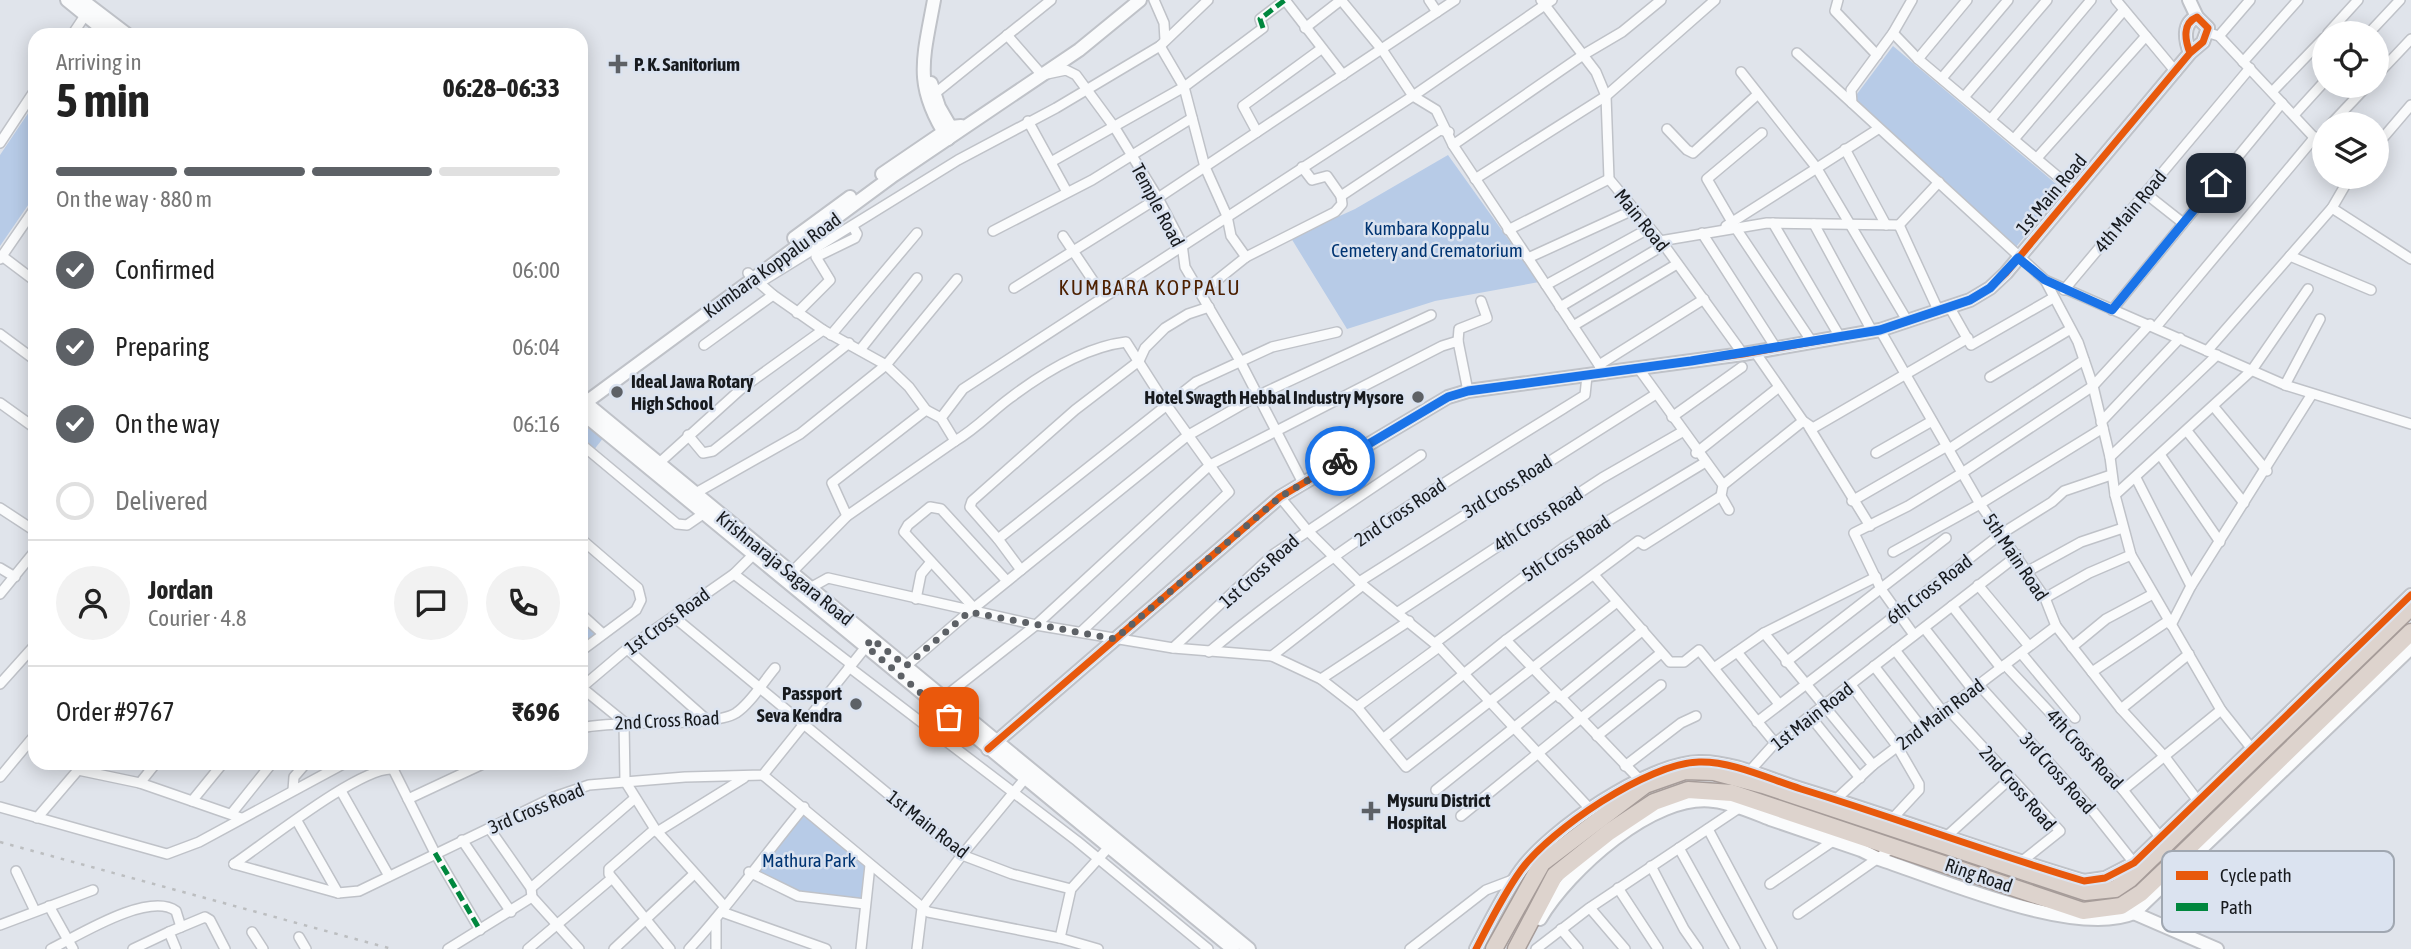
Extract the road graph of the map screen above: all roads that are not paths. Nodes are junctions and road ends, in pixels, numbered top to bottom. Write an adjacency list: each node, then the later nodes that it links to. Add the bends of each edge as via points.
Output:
1 (67, 0): 27 (street)
2 (934, 0): 81 (street, via 922,75 926,99)
3 (942, 0): 62 (street, via 931,67)
4 (1051, 0): 39 (street)
5 (1140, 0): 55 (street, Kumbara Koppalu Road)
6 (1154, 0): 42 (street, via 1164,23)
7 (1208, 0): 42 (street)
8 (1285, 0): 36 (street); 58 (street, via 1260,19 1263,28)
9 (1341, 0): 36 (street); 45 (street)
10 (1429, 0): 29 (street)
11 (1455, 0): 29 (street)
12 (1661, 0): 48 (street, via 1622,32)
13 (1715, 0): 65 (street)
14 (1838, 0): 49 (street, via 1836,11)
15 (1912, 0): 37 (street)
16 (1966, 0): 50 (street)
17 (2008, 0): 57 (street)
18 (2047, 0): 66 (street)
19 (2091, 0): 75 (street)
20 (2116, 0): 28 (street)
21 (2190, 0): 30 (street)
22 (2250, 0): 38 (street)
23 (2298, 0): 52 (street)
24 (2358, 0): 31 (street)
25 (2400, 0): 32 (street)
26 (1546, 2): 48 (street, Main Road); 64 (street)
27 (86, 7): 33 (street); 34 (street); 35 (street)
28 (2124, 10): 40 (street); 86 (street)
29 (1437, 12): 45 (street)
30 (2197, 16): 38 (street); 47 (street, via 2186,28)
31 (2339, 21)
32 (2380, 21)
33 (76, 28)
34 (104, 28)
35 (118, 28)
36 (1305, 28): 43 (street)
37 (1893, 33): 49 (street); 50 (street)
38 (2214, 34): 47 (street, 1st Main Road); 52 (street)
39 (1007, 35): 55 (street); 62 (street)
40 (2146, 36): 54 (street); 92 (street)
41 (2411, 39): 51 (street)
42 (1163, 43): 58 (street); 59 (street)
43 (1321, 49): 56 (street); 82 (street, via 1243,106)
44 (2312, 50): 60 (street)
45 (1383, 51): 56 (street); 64 (street)
46 (1797, 53): 69 (street)
47 (2190, 53): 54 (street, 1st Main Road)
48 (1583, 55): 65 (street, Main Road); 88 (street)
49 (1877, 55): 69 (street, via 1851,90)
50 (1918, 59): 57 (street)
51 (2389, 62)
52 (2247, 65): 60 (street); 103 (street, 4th Main Road)
53 (1741, 72): 61 (street)
54 (2176, 72): 101 (street, 1st Main Road)
55 (1042, 75): 59 (street, Temple Road, via 1066,70); 81 (street, Kumbara Koppalu Road)
56 (1343, 75): 82 (street)
57 (1942, 78): 66 (street)
58 (1184, 87): 74 (street); 77 (street)
59 (1088, 90): 76 (street); 77 (street, Temple Road)
60 (2272, 92): 70 (street)
61 (1758, 94): 78 (street, via 1692,153); 96 (street)
62 (933, 95): 81 (street)
63 (2312, 95): 73 (street)
64 (1413, 96): 83 (street, via 1436,110); 95 (street)
65 (1606, 96): 97 (street); 98 (street, Main Road)
66 (1965, 96): 75 (street)
67 (2356, 98): 72 (street)
68 (28, 101): 87 (street)
69 (1852, 103): 79 (street)
70 (2282, 103): 73 (street); 111 (street)
71 (2411, 105): 80 (street)
72 (2342, 112)
73 (2294, 115): 84 (street)
74 (1192, 118): 91 (street); 94 (street)
75 (1992, 118): 86 (street)
76 (1028, 121): 93 (street); 117 (street)
77 (1115, 128): 91 (street, Temple Road); 93 (street)
78 (1667, 129)
79 (1878, 129): 90 (street); 99 (street)
80 (2389, 131)
81 (952, 132): 135 (street, Kumbara Koppalu Road)
82 (1257, 132): 94 (street)
83 (1449, 132): 88 (street); 104 (street, via 1440,130)
84 (2312, 132)
85 (1762, 133): 112 (street, via 1707,178)
86 (2015, 138): 92 (street)
87 (0, 143)
88 (1453, 145): 97 (street)
89 (2312, 148): 159 (street)
90 (1845, 149): 96 (street); 115 (street)
91 (1130, 154): 102 (street); 105 (street, Temple Road)
92 (2037, 158): 101 (street)
93 (1051, 162): 102 (street)
94 (1205, 167): 105 (street); 108 (street)
95 (1302, 167): 104 (street, via 1312,180 1327,176); 108 (street)
96 (1816, 167): 112 (street); 114 (street)
97 (1475, 179): 119 (street)
98 (1609, 179): 107 (street, Main Road); 119 (street)
99 (1939, 181): 116 (street); 131 (street)
100 (2343, 189): 106 (street)
101 (2075, 191): 131 (street, 1st Main Road)
102 (1067, 192): 120 (street)
103 (2145, 193): 111 (street); 142 (street, 4th Main Road)
104 (1341, 196): 129 (street, via 1342,204 1335,212)
105 (1158, 198): 125 (street, Temple Road); 126 (street)
106 (2332, 208): 127 (street); 132 (street)
107 (1633, 210): 118 (street, Main Road); 130 (street)
108 (1227, 216): 125 (street); 129 (street, via 1231,236)
109 (28, 219): 128 (street)
110 (1773, 223): 112 (street); 113 (street); 165 (street)
111 (2183, 223): 153 (street)
112 (1734, 224): 122 (street); 169 (street)
113 (1814, 224): 114 (street); 161 (street, 5th Main Road)
114 (1851, 224): 115 (street); 157 (street)
115 (1886, 225): 116 (street)
116 (1899, 225): 152 (street)
117 (853, 227): 135 (street); 154 (street, via 855,238 816,257 830,280)
118 (1648, 229): 124 (street, Main Road); 139 (street)
119 (1508, 230): 130 (street)
120 (993, 231)
121 (917, 233): 163 (street)
122 (1702, 233): 124 (street); 172 (street)
123 (1063, 236): 126 (street)
124 (1662, 243): 133 (street, Main Road); 151 (street)
125 (1182, 244): 144 (street, Temple Road, via 1185,267); 146 (street)
126 (1073, 252): 140 (street); 146 (street)
127 (2290, 256): 143 (street); 175 (street)
128 (1, 257): 134 (street)
129 (1246, 257): 144 (street)
130 (1528, 258): 139 (street)
131 (2018, 258): 138 (street); 152 (street, 1st Main Road, via 1990,288)
132 (2411, 259)
133 (1677, 264): 148 (street, Main Road); 158 (street)
134 (28, 276)
135 (753, 278): 145 (street); 195 (street, Kumbara Koppalu Road)
136 (917, 278): 173 (street)
137 (957, 279): 180 (street)
138 (2045, 280): 142 (street); 147 (street)
139 (1546, 285): 151 (street)
140 (1014, 288)
141 (2308, 289): 184 (street)
142 (2064, 290): 153 (street)
143 (2371, 290)
144 (1201, 293): 150 (street, Temple Road)
145 (773, 295): 154 (street); 171 (street)
146 (1104, 297): 203 (street, via 963,389)
147 (2053, 298): 160 (street); 166 (street, via 1971,345)
148 (1703, 299): 174 (street, Main Road); 183 (street)
149 (1481, 301): 168 (street, via 1487,318 1460,329)
150 (1209, 307): 177 (street, Temple Road); 179 (street, via 1165,328)
151 (1560, 307): 158 (street)
152 (1945, 310): 157 (street, 1st Main Road); 166 (street)
153 (2112, 310): 159 (street)
154 (797, 313): 163 (street)
155 (1431, 315): 194 (street)
156 (2320, 319): 188 (street)
157 (1908, 322): 161 (street, 1st Main Road)
158 (1573, 326): 183 (street)
159 (2153, 326): 167 (street); 189 (street)
160 (2069, 330): 178 (street); 187 (street)
161 (1876, 331): 165 (street, 1st Main Road); 185 (street, 5th Main Road)
162 (1337, 332): 177 (street)
163 (827, 333): 170 (street); 212 (street, via 741,389)
164 (0, 334): 176 (street)
165 (1840, 337): 169 (street, 1st Main Road)
166 (1968, 338): 185 (street)
167 (2180, 338): 175 (street); 208 (street)
168 (1458, 341): 191 (street); 209 (street)
169 (1812, 342): 172 (street, 1st Main Road)
170 (849, 343): 173 (street); 212 (street, via 713,451 703,453)
171 (705, 345)
172 (1776, 348): 174 (street, 1st Main Road)
173 (860, 350): 180 (street)
174 (1749, 353): 182 (street, 1st Main Road); 190 (street, Main Road)
175 (2212, 353): 184 (street); 221 (street)
176 (28, 355)
177 (1239, 359): 194 (street, Temple Road); 197 (street)
178 (2084, 360): 189 (street); 215 (street)
179 (1139, 361): 197 (street); 214 (street, via 1126,342 1087,354 1043,376); 247 (street, via 1075,410 970,503)
180 (886, 365): 201 (street); 231 (street, via 800,433)
181 (1742, 368): 202 (street)
182 (1639, 369): 183 (street, 1st Main Road); 192 (street)
183 (1602, 370): 186 (street, 1st Main Road)
184 (2252, 370): 188 (street); 198 (street)
185 (1904, 373): 204 (street, 5th Main Road); 206 (street, via 1824,425)
186 (1587, 376): 191 (street, 1st Main Road); 254 (street, 2nd Cross Road, via 1585,395 1432,489)
187 (1990, 377)
188 (2285, 385): 193 (street)
189 (2093, 386): 208 (street); 226 (street)
190 (1779, 387): 206 (street, Main Road); 217 (street)
191 (1468, 391): 229 (street, 1st Main Road, via 1448,397)
192 (1656, 394): 202 (street); 266 (street, 3rd Cross Road)
193 (2312, 394): 207 (street); 225 (street)
194 (1256, 396): 209 (street, Temple Road); 213 (street)
195 (588, 399)
196 (0, 402): 205 (street)
197 (1165, 403): 213 (street); 247 (street)
198 (2214, 407): 210 (street); 225 (street)
199 (588, 408): 223 (street, Krishnaraja Sagara Road)
200 (588, 408): 239 (street, Krishnaraja Sagara Road)
201 (926, 410): 203 (street); 240 (street, via 832,483)
202 (1672, 416): 211 (street)
203 (941, 418): 214 (street)
204 (1932, 421): 215 (street, 5th Main Road); 218 (street)
205 (28, 423)
206 (1806, 424): 230 (street); 234 (street, Main Road)
207 (2411, 424)
208 (2102, 425): 221 (street); 236 (street)
209 (1273, 431): 224 (street); 229 (street, Temple Road)
210 (2187, 431): 220 (street); 235 (street)
211 (1682, 432): 217 (street); 280 (street, 4th Cross Road, via 1602,478)
212 (688, 435): 223 (street)
213 (1187, 436): 224 (street); 258 (street)
214 (954, 441): 240 (street)
215 (1948, 448): 226 (street, 5th Main Road); 234 (street)
216 (588, 450): 239 (street, via 677,524 687,525)
217 (1696, 453): 222 (street)
218 (1876, 453)
219 (1421, 455): 244 (street, 1st Cross Road)
220 (2161, 456): 228 (street); 248 (street)
221 (2110, 457): 227 (street)
222 (1704, 463): 230 (street); 298 (street, 5th Cross Road, via 1563,548)
223 (658, 464): 231 (street, Krishnaraja Sagara Road)
224 (1210, 465): 286 (street); 290 (street, via 1229,492)
225 (2267, 471): 235 (street)
226 (1962, 473): 236 (street, 5th Main Road); 242 (street)
227 (2111, 475): 232 (street); 245 (street, 6th Cross Road, via 2064,491)
228 (2136, 478): 232 (street); 268 (street)
229 (1303, 483): 233 (street, 1st Main Road)
230 (1722, 491): 238 (street); 262 (street, via 1644,545 1638,541)
231 (694, 494): 260 (street, Krishnaraja Sagara Road)
232 (2115, 495): 243 (street)
233 (1280, 497): 244 (street); 295 (street, 1st Main Road)
234 (1852, 501): 242 (street, Main Road)
235 (2244, 503): 248 (street)
236 (1980, 504): 245 (street, 5th Main Road); 250 (street)
237 (0, 508): 241 (street)
238 (1729, 510)
239 (703, 513): 251 (street, Krishnaraja Sagara Road)
240 (847, 516): 260 (street)
241 (28, 526)
242 (1870, 526): 264 (street, via 1854,533)
243 (2123, 528): 253 (street); 259 (street, via 2081,542)
244 (1307, 530): 254 (street); 301 (street, 1st Cross Road, via 1274,554)
245 (2001, 534): 252 (street, 5th Main Road); 281 (street, 6th Cross Road)
246 (1946, 538): 270 (street)
247 (998, 539): 258 (street)
248 (2220, 542): 268 (street)
249 (588, 545): 293 (street, via 638,588 641,600 636,610)
250 (1893, 552)
251 (754, 554): 261 (street, 1st Cross Road); 297 (street, Krishnaraja Sagara Road)
252 (2018, 555): 259 (street, 5th Main Road); 267 (street, 1st Main Road)
253 (2131, 555): 272 (street); 274 (street)
254 (1333, 557): 266 (street); 306 (street, 2nd Cross Road)
255 (28, 560): 263 (street)
256 (931, 562): 265 (street, via 905,532 934,506); 275 (street, via 921,574); 279 (street)
257 (0, 568): 263 (street)
258 (1021, 570): 265 (street)
259 (2028, 571): 274 (street, 5th Main Road)
260 (791, 573): 269 (street, Krishnaraja Sagara Road)
261 (734, 574): 282 (street, 1st Cross Road); 313 (street)
262 (1594, 575): 276 (street); 296 (street)
263 (15, 576): 271 (street)
264 (1876, 577): 270 (street); 292 (street)
265 (1007, 581): 279 (street)
266 (1361, 583): 280 (street); 311 (street, 3rd Cross Road)
267 (1978, 585): 277 (street, 1st Main Road); 305 (street)
268 (2191, 586): 285 (street)
269 (810, 588): 275 (street, via 828,578); 297 (street, Krishnaraja Sagara Road)
270 (1881, 589): 281 (street); 312 (street)
271 (0, 594)
272 (2153, 594): 285 (street); 300 (street, via 2106,619)
273 (2411, 596): 357 (street)
274 (2045, 597): 287 (street, 5th Main Road)
275 (916, 599): 279 (street)
276 (1617, 601): 289 (street); 318 (street)
277 (1952, 606): 288 (street, 1st Main Road); 316 (street, 4th Cross Road)
278 (2411, 607): 434 (highway, via 2130,879)
279 (971, 610): 286 (street); 314 (street)
280 (1398, 612): 284 (street)
281 (1897, 612): 294 (street); 325 (street, 6th Cross Road)
282 (674, 617): 302 (street, 1st Cross Road); 328 (street, 1st Main Road)
283 (588, 620): 293 (street)
284 (1409, 621): 298 (street); 322 (street)
285 (2170, 623): 310 (street); 320 (street)
286 (1036, 625): 290 (street); 332 (street)
287 (2056, 626): 300 (street, 5th Main Road); 305 (street, 2nd Main Road)
288 (1925, 629): 294 (street, 1st Main Road); 329 (street, 3rd Cross Road)
289 (1643, 630): 309 (street); 331 (street)
290 (1082, 631): 295 (street)
291 (2411, 632): 413 (highway, Ring Road)
292 (1764, 633): 307 (street); 312 (street)
293 (603, 634): 299 (street)
294 (1914, 635): 304 (street, 1st Main Road)
295 (1115, 639): 301 (street); 355 (street, 1st Main Road)
296 (1506, 640): 318 (street); 321 (street)
297 (869, 642): 313 (street); 314 (street, Krishnaraja Sagara Road); 355 (street, Krishnaraja Sagara Road)
298 (1437, 645): 321 (street); 336 (street, 5th Cross Road)
299 (588, 646)
300 (2072, 646): 320 (street, 5th Main Road)
301 (1173, 648): 306 (street)
302 (627, 649): 323 (street, 1st Cross Road); 343 (street)
303 (2411, 649): 414 (street)
304 (1895, 650): 315 (street, 1st Main Road); 338 (street, 2nd Cross Road)
305 (2025, 650): 316 (street, 2nd Main Road); 342 (street)
306 (1209, 652): 311 (street)
307 (1737, 652): 319 (street); 334 (street)
308 (28, 653): 324 (street)
309 (1661, 653): 319 (street, via 1678,664 1699,650); 344 (street)
310 (2189, 654): 337 (street); 339 (street)
311 (1272, 656): 322 (street)
312 (1786, 662): 325 (street)
313 (850, 666): 347 (street); 386 (street)
314 (906, 666): 332 (street, Krishnaraja Sagara Road)
315 (1874, 666): 327 (street, 1st Main Road); 350 (street)
316 (2003, 666): 329 (street, 2nd Main Road); 384 (street, 4th Cross Road)
317 (775, 668): 328 (street, 2nd Cross Road)
318 (1533, 668): 331 (street); 333 (street)
319 (1714, 668): 346 (street)
320 (2092, 673): 337 (street, 5th Main Road)
321 (1464, 676): 333 (street); 352 (street)
322 (1321, 679): 336 (street)
323 (588, 682)
324 (0, 684)
325 (1804, 684): 334 (street, 6th Cross Road); 335 (street)
326 (1661, 685): 351 (street)
327 (1851, 685): 335 (street, 1st Main Road); 356 (street)
328 (758, 688): 343 (street, 2nd Cross Road, via 738,712); 347 (street, 1st Main Road)
329 (1976, 688): 338 (street, 2nd Main Road); 420 (street, 3rd Cross Road, via 2092,810)
330 (588, 694): 345 (street)
331 (1558, 696): 344 (street); 349 (street)
332 (943, 698): 355 (street, Krishnaraja Sagara Road)
333 (1489, 702): 349 (street); 352 (street, via 1406,767)
334 (1779, 705): 346 (street, 6th Cross Road)
335 (1823, 706): 341 (street, 1st Main Road); 360 (street)
336 (1357, 707): 352 (street)
337 (2121, 709): 359 (street, 5th Main Road)
338 (1945, 710): 350 (street, 2nd Main Road); 378 (street, 2nd Cross Road)
339 (2221, 710): 357 (street); 359 (street)
340 (1696, 716): 361 (street)
341 (1810, 716): 354 (street, 1st Main Road); 377 (street)
342 (2075, 718)
343 (706, 719): 345 (street, 2nd Cross Road)
344 (1582, 720): 351 (street); 358 (street)
345 (624, 722): 348 (street, 2nd Cross Road); 380 (street)
346 (1757, 722): 354 (street)
347 (804, 723): 372 (street); 417 (street, 1st Main Road)
348 (588, 727)
349 (1514, 728): 358 (street); 383 (street)
350 (1922, 728): 356 (street, 2nd Main Road)
351 (1597, 736): 361 (street)
352 (1384, 738)
353 (28, 743): 375 (street)
354 (1775, 743): 374 (street, 1st Main Road)
355 (992, 745): 373 (street, Krishnaraja Sagara Road)
356 (1897, 746): 360 (street, 2nd Main Road); 402 (street, via 1918,779 1919,790)
357 (2252, 749): 391 (street)
358 (1539, 754): 396 (street); 399 (street)
359 (2165, 757): 384 (street); 391 (street, 5th Main Road)
360 (1873, 765): 377 (street, 2nd Main Road)
361 (1625, 766): 379 (street)
362 (78, 770): 400 (street)
363 (95, 770): 381 (street)
364 (150, 770): 381 (street)
365 (217, 770): 390 (street)
366 (266, 770): 398 (street)
367 (300, 770): 382 (street)
368 (331, 770): 382 (street)
369 (377, 770): 385 (street)
370 (394, 770): 389 (street)
371 (470, 770): 389 (street)
372 (763, 775): 376 (street, 3rd Cross Road); 395 (street)
373 (1029, 775): 386 (street); 411 (street, Krishnaraja Sagara Road); 479 (street, Krishnaraja Sagara Road)
374 (1747, 776): 379 (street, via 1700,761); 387 (highway, Ring Road); 392 (street); 482 (highway, Ring Road, via 1685,771 1645,785 1542,863)
375 (0, 777)
376 (745, 777): 380 (street, 3rd Cross Road); 406 (street)
377 (1860, 778): 392 (street, 2nd Main Road)
378 (2011, 778): 407 (street); 419 (street, 2nd Cross Road, via 2060,831)
379 (1640, 780): 396 (street)
380 (625, 781): 388 (street); 404 (street, 3rd Cross Road, via 590,785 554,797)
381 (139, 783): 390 (street)
382 (292, 790): 401 (street)
383 (1436, 790)
384 (2123, 790): 408 (street, 4th Cross Road)
385 (341, 791): 403 (street); 427 (street)
386 (1012, 793): 417 (street); 418 (street)
387 (1788, 794): 392 (highway, Ring Road); 397 (highway)
388 (635, 798): 406 (street); 436 (street)
389 (408, 799): 415 (street)
390 (192, 801): 398 (street)
391 (2198, 801): 408 (street)
392 (1832, 803): 402 (street); 434 (highway, Ring Road, via 2085,892)
393 (1744, 804): 397 (highway, Ring Road); 405 (street); 410 (street); 483 (highway, Ring Road, via 1732,793 1688,790 1654,802 1555,875); 484 (street, via 1683,802 1645,821 1575,871 1548,905)
394 (0, 807): 400 (street)
395 (803, 807): 421 (street); 424 (street)
396 (1591, 810): 430 (street, via 1535,855)
397 (1779, 810): 416 (highway, Ring Road)
398 (232, 813): 401 (street)
399 (1461, 816)
400 (37, 818): 401 (street, via 167,854)
401 (242, 818)
402 (1893, 818): 407 (street)
403 (297, 821): 437 (street); 437 (street, 3rd Cross Road, via 234,864)
404 (489, 828): 409 (street, 3rd Cross Road); 436 (street)
405 (1708, 829): 412 (street); 491 (street)
406 (656, 831): 426 (street); 429 (street, via 610,869)
407 (1947, 836): 419 (street)
408 (2160, 837): 420 (street)
409 (462, 840): 415 (street, 3rd Cross Road); 444 (street)
410 (1833, 841): 416 (street); 431 (street)
411 (1108, 848): 418 (street); 462 (street, Krishnaraja Sagara Road)
412 (1679, 848): 422 (street); 490 (street)
413 (2185, 851)
414 (2191, 851)
415 (435, 853): 427 (street, 3rd Cross Road); 453 (street)
416 (1885, 854): 442 (highway, Ring Road, via 1949,864 2083,911); 446 (street)
417 (962, 855): 432 (street, 1st Main Road, via 1012,874); 440 (street)
418 (1098, 859): 432 (street); 478 (street)
419 (2021, 862): 420 (street, via 2084,881 2105,878)
420 (2134, 863)
421 (870, 865): 438 (street); 440 (street)
422 (1651, 866): 433 (street); 489 (street)
423 (16, 871): 443 (street)
424 (750, 872): 438 (street, via 798,896); 445 (street)
425 (2162, 873): 442 (highway, Ring Road)
426 (694, 874): 445 (street); 447 (street)
427 (389, 876): 437 (street, 3rd Cross Road, via 359,891)
428 (2162, 878): 442 (street)
429 (611, 879): 447 (street); 450 (street)
430 (1516, 879): 480 (street, via 1486,890); 481 (street)
431 (1770, 884)
432 (1071, 888): 458 (street)
433 (1618, 888): 441 (street); 488 (street)
434 (2115, 888): 442 (street)
435 (93, 890): 439 (street)
436 (531, 892): 444 (street); 450 (street)
437 (338, 893)
438 (865, 904): 475 (street)
439 (50, 906): 443 (street); 459 (street)
440 (922, 908): 458 (street, via 946,917); 476 (street)
441 (1590, 908): 452 (street); 487 (street)
442 (2127, 910): 449 (street)
443 (35, 911): 448 (street)
444 (511, 912): 453 (street)
445 (721, 913): 461 (street); 473 (street); 474 (street)
446 (1798, 914)
447 (645, 920): 471 (street); 472 (street)
448 (1, 922)
449 (2162, 925)
450 (558, 926): 469 (street); 470 (street)
451 (181, 927): 454 (street); 459 (street, via 176,911 155,904 138,908); 460 (street, via 205,917)
452 (1561, 929): 485 (street); 486 (street)
453 (480, 930): 468 (street)
454 (169, 932): 464 (street); 465 (street)
455 (252, 932): 466 (street)
456 (2178, 932): 492 (street)
457 (299, 937): 467 (street)
458 (1060, 938): 477 (street)
459 (71, 945): 463 (street)
460 (223, 948)
461 (717, 948)
462 (1229, 948)
463 (51, 949)
464 (133, 949)
465 (176, 949)
466 (263, 949)
467 (306, 949)
468 (449, 949)
469 (528, 949)
470 (579, 949)
471 (614, 949)
472 (670, 949)
473 (689, 949)
474 (826, 949)
475 (861, 949)
476 (916, 949)
477 (1098, 949)
478 (1208, 949)
479 (1249, 949)
480 (1409, 949)
481 (1476, 949)
482 (1494, 949)
483 (1516, 949)
484 (1524, 949)
485 (1536, 949)
486 (1578, 949)
487 (1625, 949)
488 (1658, 949)
489 (1698, 949)
490 (1735, 949)
491 (1772, 949)
492 (2217, 949)

